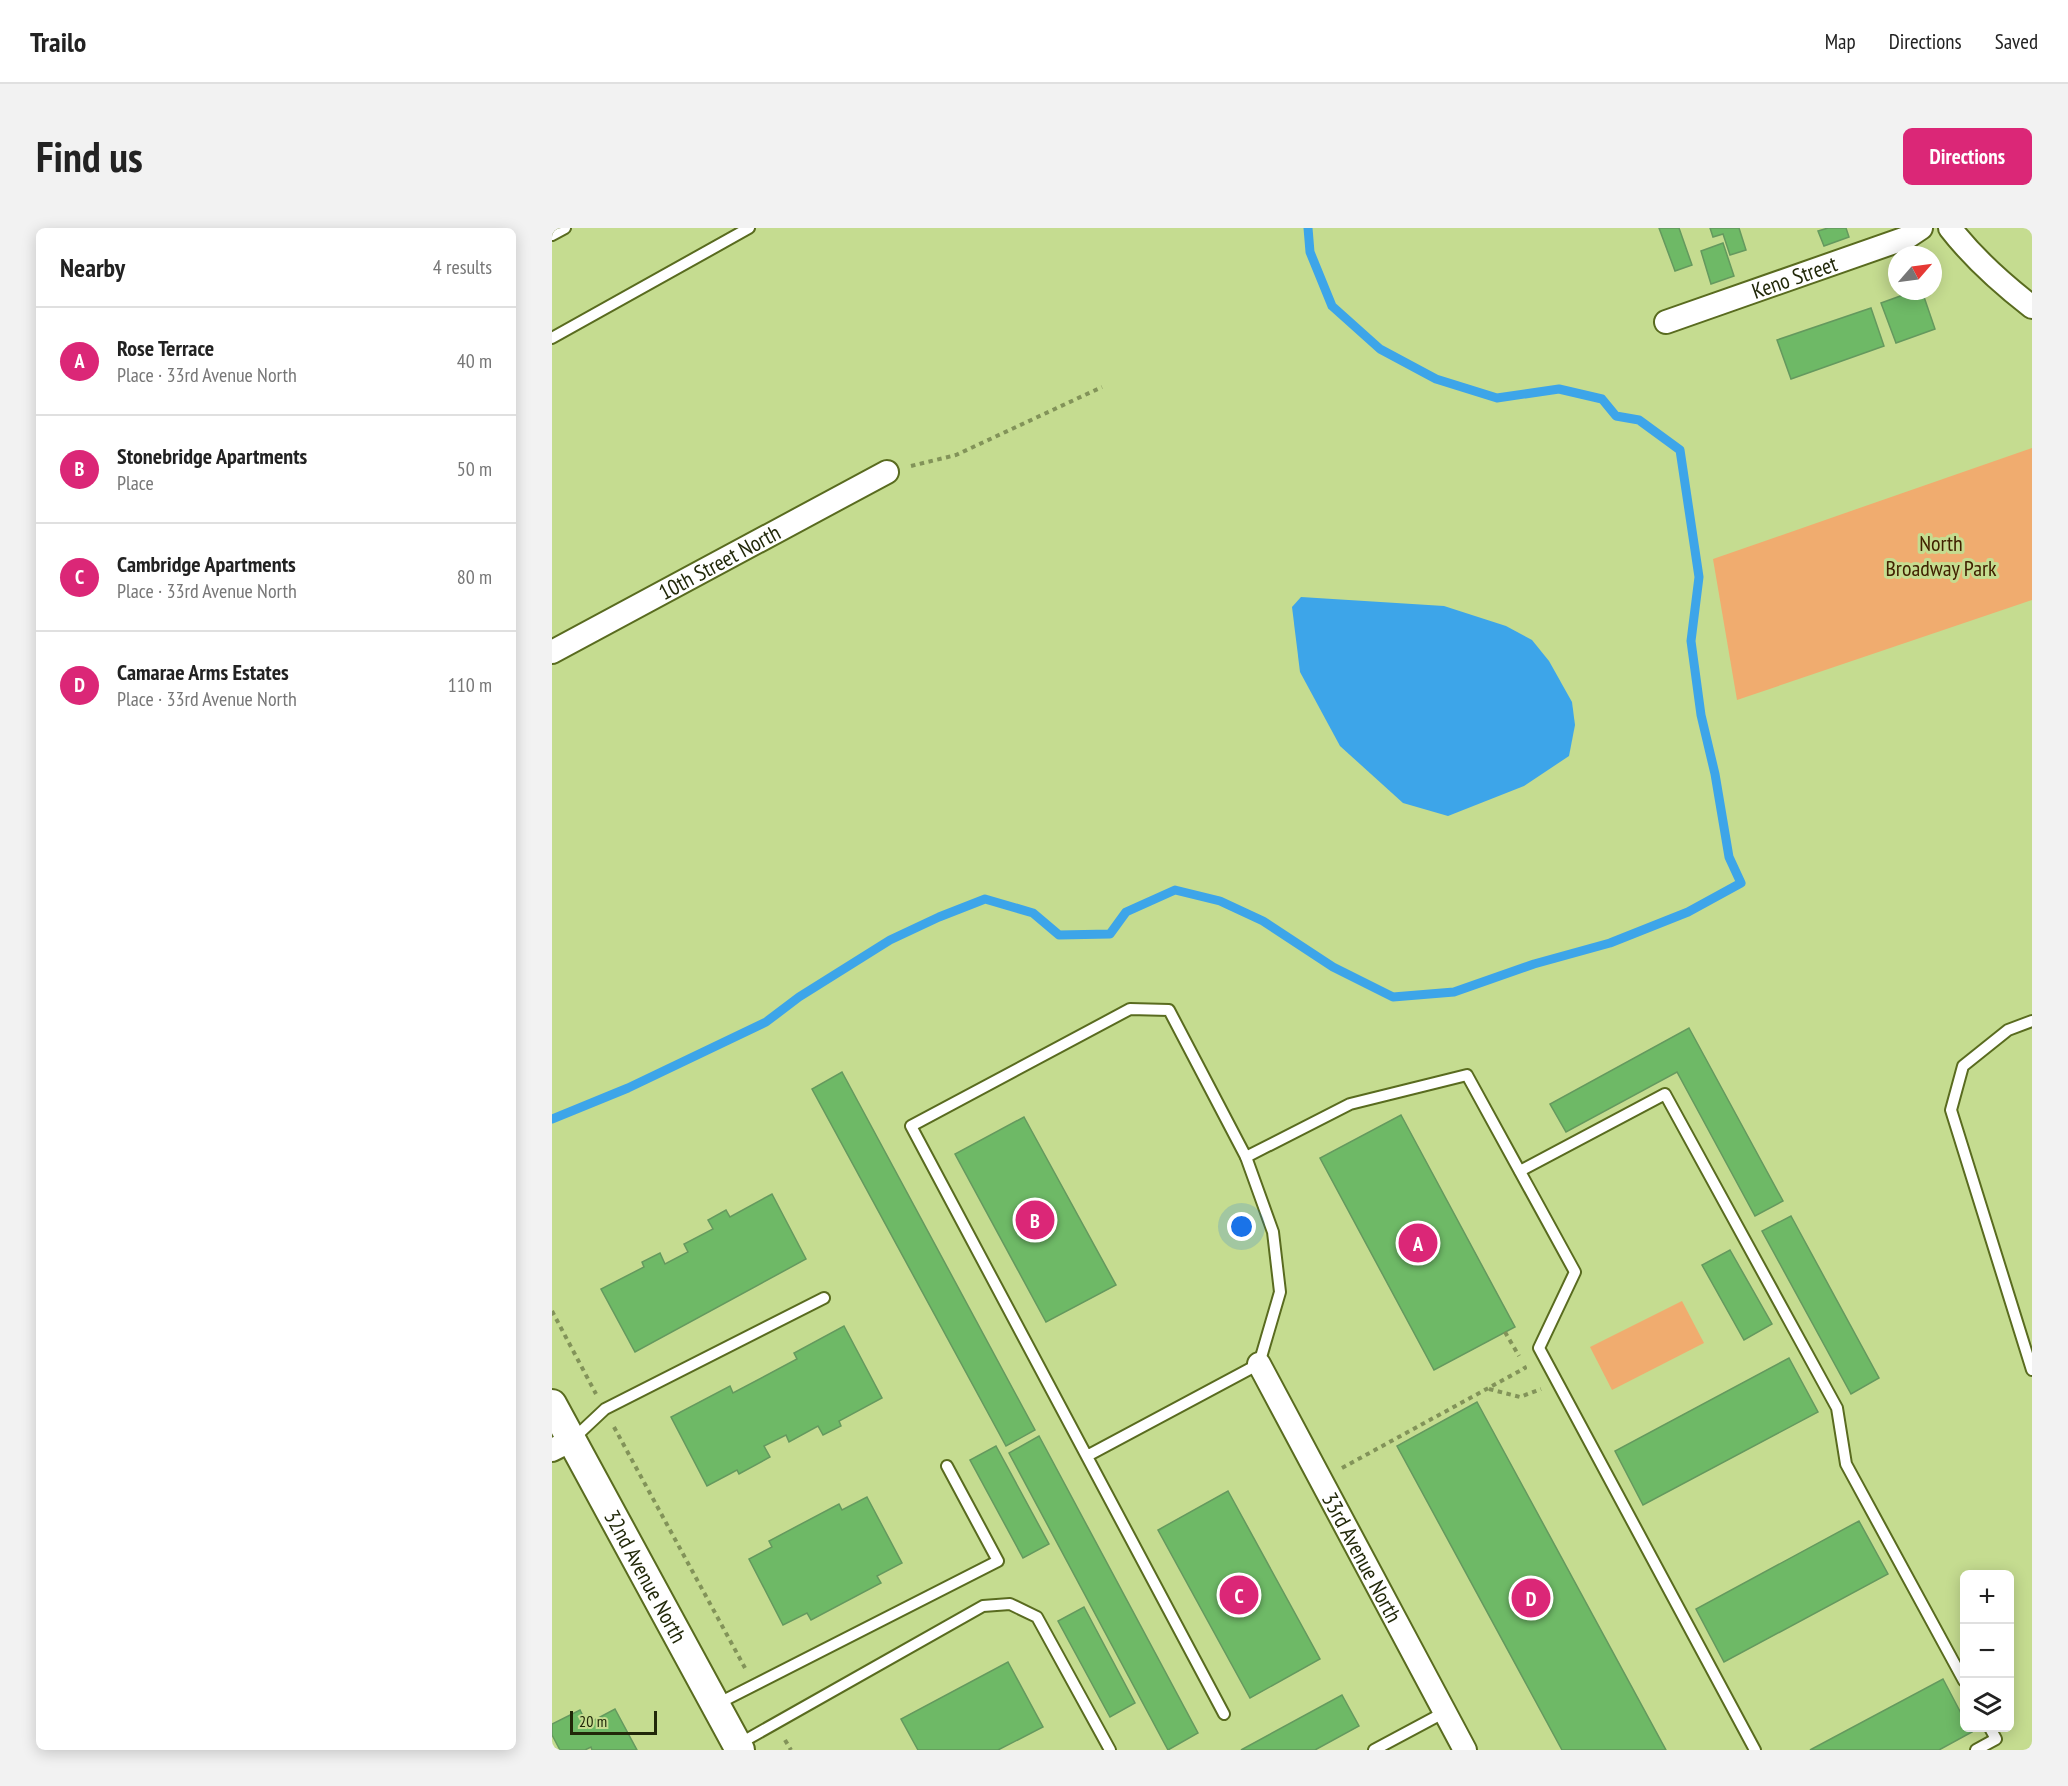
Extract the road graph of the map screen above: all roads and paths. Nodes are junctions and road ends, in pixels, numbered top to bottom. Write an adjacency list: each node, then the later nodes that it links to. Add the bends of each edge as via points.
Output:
1 (565, 228): 5 (lane)
2 (749, 228): 8 (lane)
3 (1921, 228): 7 (street, Keno Street, via 1906,238)
4 (1950, 228): 6 (street, via 1997,280)
5 (552, 235)
6 (2032, 307)
7 (1666, 322)
8 (552, 338)
9 (1102, 387): 10 (path, via 956,455)
10 (887, 472): 11 (street, 10th Street North)
11 (552, 652)
12 (2032, 1021): 19 (lane, via 2008,1030 1963,1066 1951,1110)
13 (1246, 1157): 14 (lane, via 1350,1104 1467,1075); 18 (lane, via 1273,1232 1280,1292); 25 (lane, via 1169,1010 1130,1010 911,1126)
14 (1520, 1171): 20 (lane, via 1575,1272 1539,1348); 28 (lane, via 1665,1094 1837,1408 1846,1464)
15 (824, 1298): 23 (lane)
16 (552, 1311): 23 (path)
17 (1505, 1332): 21 (path, via 1525,1368)
18 (1259, 1364): 25 (lane); 27 (street, 33rd Avenue North)
19 (2032, 1370)
20 (1556, 1383): 21 (path, via 1520,1398); 40 (lane)
21 (1488, 1389): 27 (path)
22 (552, 1404): 24 (street, 32nd Avenue North)
23 (605, 1409): 24 (lane); 29 (path)
24 (562, 1445): 30 (street, 32nd Avenue North)
25 (1087, 1456): 32 (lane)
26 (947, 1466): 29 (lane, via 998,1561)
27 (1320, 1479): 31 (street, 33rd Avenue North)
28 (1963, 1678)
29 (754, 1686): 30 (lane)
30 (715, 1705): 35 (street, 32nd Avenue North)
31 (1445, 1712): 38 (lane); 39 (street, 33rd Avenue North)
32 (1224, 1714)
33 (776, 1722): 35 (lane); 36 (path); 37 (lane, via 983,1606 1010,1604 1037,1617)
34 (1992, 1732): 41 (lane, via 1996,1739)
35 (738, 1748)
36 (790, 1750)
37 (1110, 1750)
38 (1374, 1750)
39 (1465, 1750)
40 (1755, 1750)
41 (1976, 1750)

